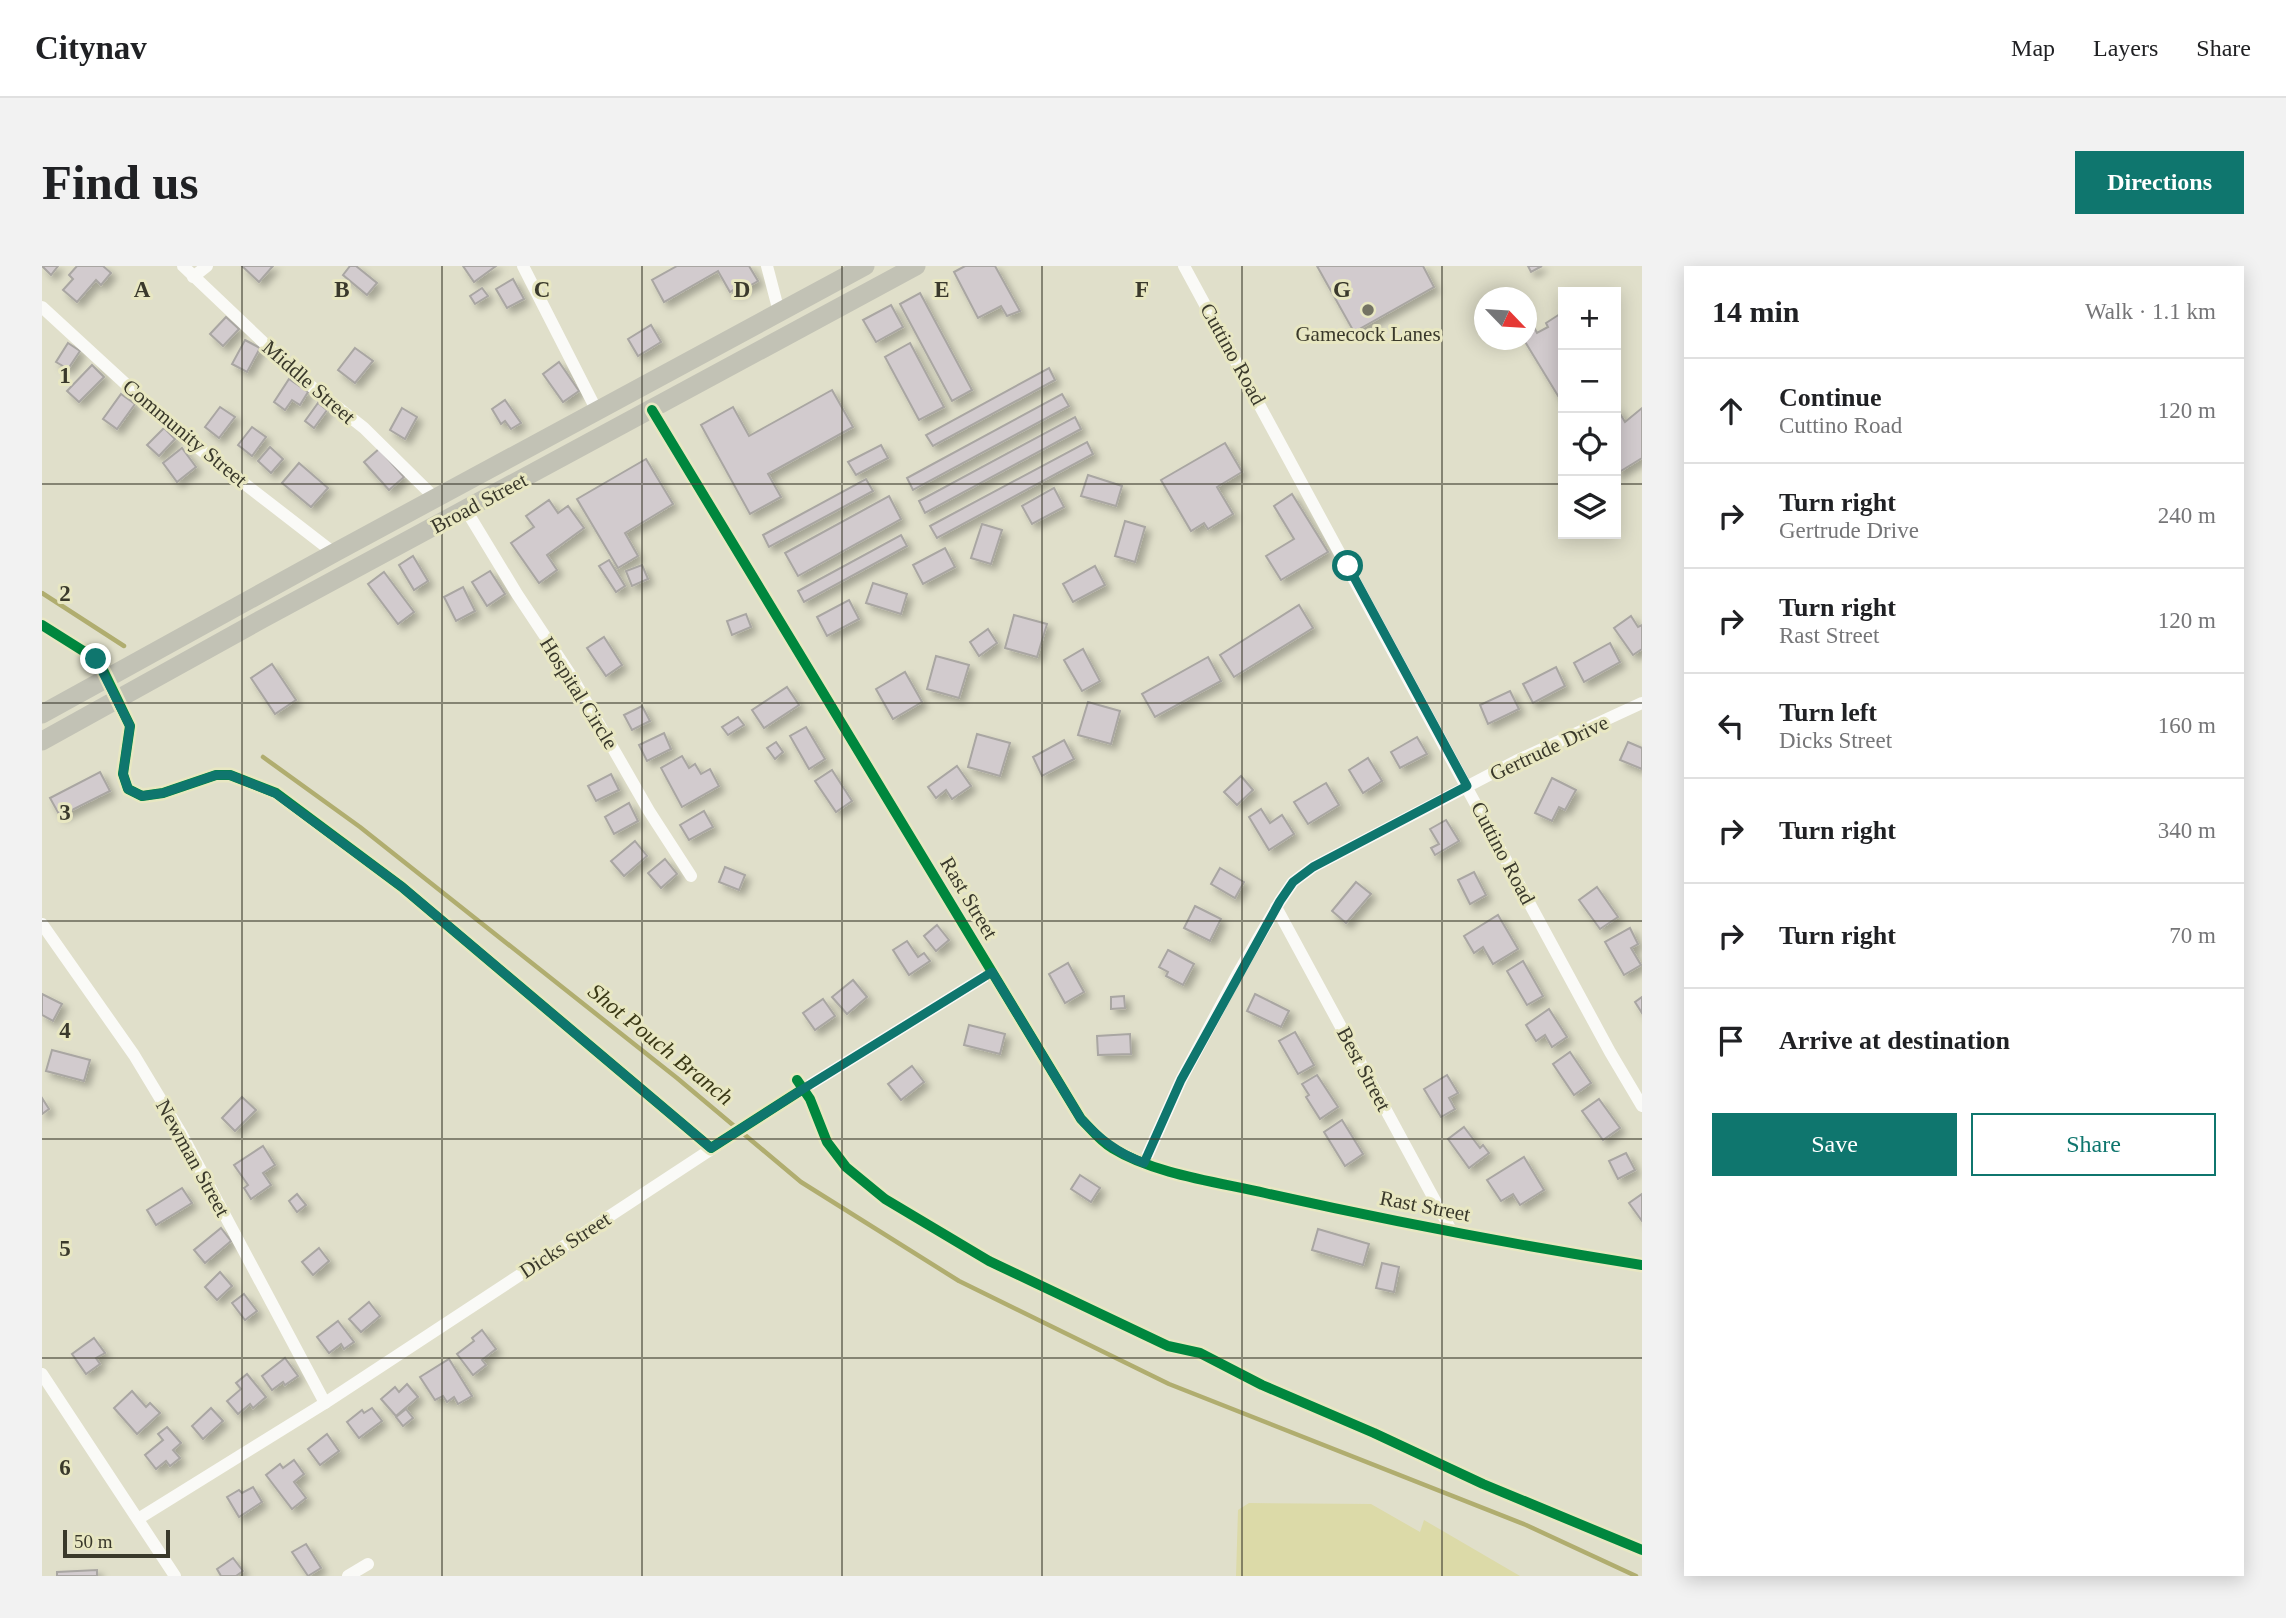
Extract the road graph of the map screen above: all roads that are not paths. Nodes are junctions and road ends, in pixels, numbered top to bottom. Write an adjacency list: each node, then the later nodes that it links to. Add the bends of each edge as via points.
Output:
1 (183, 266): 8 (street, Middle Street)
2 (207, 266): 8 (street)
3 (523, 266): 12 (street)
4 (767, 266): 10 (street)
5 (865, 266): 10 (main road, Broad Street)
6 (916, 266): 11 (main road, Broad Street)
7 (1184, 266): 19 (street, Cuttino Road)
8 (193, 277): 13 (street, Middle Street, via 302,379 364,428)
9 (42, 307): 15 (street, Community Street, via 179,433)
10 (779, 312): 12 (main road, Broad Street)
11 (652, 410): 14 (main road, Broad Street); 23 (street, Rast Street)
12 (597, 411): 13 (main road, Broad Street)
13 (435, 498): 15 (main road, Broad Street)
14 (466, 510): 18 (main road, Broad Street); 20 (street, Hospital Circle)
15 (334, 553): 17 (main road, Broad Street)
16 (1642, 703): 19 (street, Gertrude Drive)
17 (42, 713)
18 (42, 741)
19 (1467, 786): 21 (street, Gertrude Drive, via 1313,867 1293,882); 24 (street, Cuttino Road)
20 (691, 876)
21 (1276, 907): 25 (street, Gertrude Drive, via 1181,1080); 26 (street, Best Street)
22 (42, 925): 29 (street, Newman Street, via 134,1055 181,1133)
23 (992, 972): 25 (street, Rast Street, via 1081,1119 1112,1149); 29 (street, Dicks Street, via 723,1140)
24 (1642, 1106)
25 (1144, 1163): 26 (street, Rast Street)
26 (1452, 1232): 27 (street, Rast Street)
27 (1642, 1265)
28 (42, 1374): 30 (street)
29 (325, 1403): 30 (street, Dicks Street)
30 (138, 1519): 32 (street)
31 (368, 1564): 33 (street)
32 (175, 1576)
33 (348, 1576)

